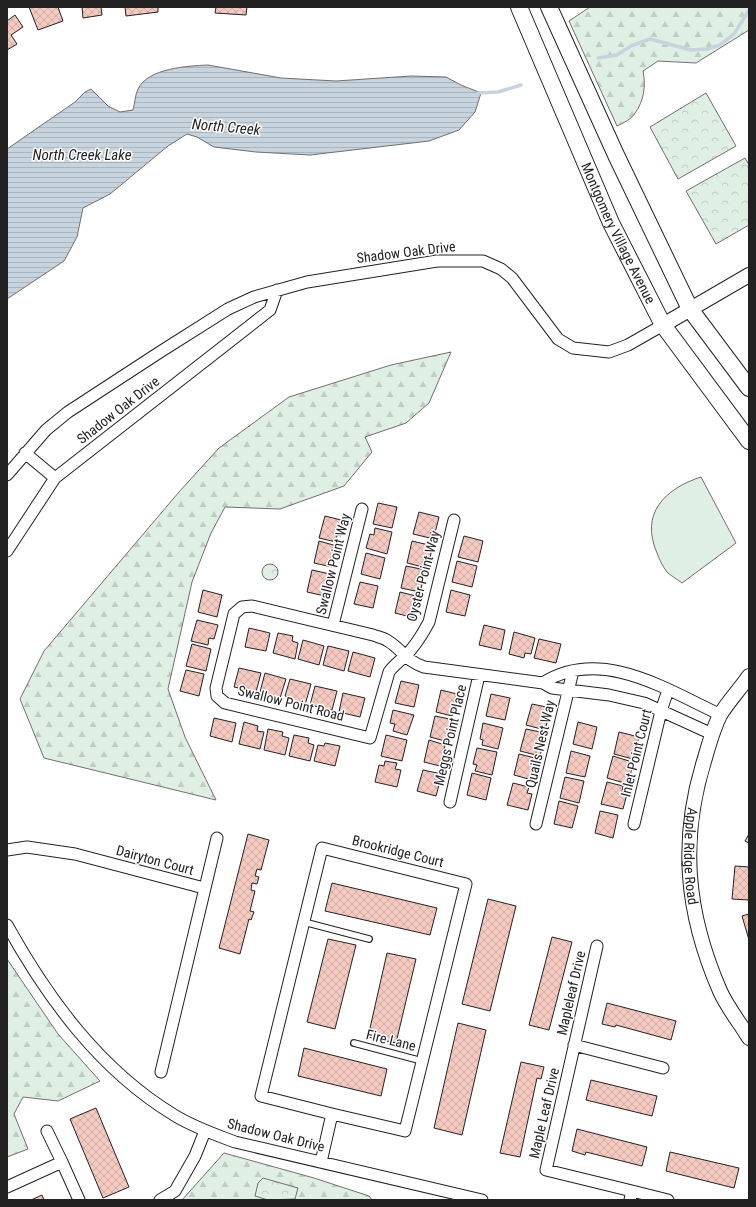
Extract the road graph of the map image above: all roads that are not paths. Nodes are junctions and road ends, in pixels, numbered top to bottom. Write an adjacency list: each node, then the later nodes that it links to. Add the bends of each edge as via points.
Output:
1 (519, 7): 6 (main road, Montgomery Village Avenue, via 612,223)
2 (549, 7): 5 (main road)
3 (749, 275): 5 (street)
4 (278, 290): 6 (street, Shadow Oak Drive, via 329,277 437,261 476,260 501,269 512,278 558,339 573,348 609,352 628,345); 9 (street, Shadow Oak Drive, via 228,309 97,392 46,430); 11 (street, Shadow Oak Drive, via 270,310)
5 (690, 309): 6 (street); 7 (main road)
6 (663, 325): 8 (main road, Montgomery Village Avenue)
7 (749, 388)
8 (749, 440)
9 (25, 453): 10 (street, Shadow Oak Drive); 11 (street)
10 (7, 475)
11 (55, 478): 14 (street, Shadow Oak Drive)
12 (362, 509): 15 (street, Swallow Point Way)
13 (454, 520): 16 (street, Oyster Point Way, via 429,622 421,637)
14 (7, 551)
15 (333, 625): 16 (street, Swallow Point Road, via 373,634 388,641); 16 (street, Swallow Point Road, via 252,606 242,607 234,614 216,688 217,696 232,705 370,738 389,672 395,663)
16 (404, 657): 18 (street, Swallow Point Road, via 424,667)
17 (573, 671): 20 (street, via 550,678); 21 (street, Quails Nest Way); 22 (street, via 592,669 622,672)
18 (480, 675): 20 (street, Swallow Point Road); 26 (street, Meggs Point Place)
19 (749, 676): 24 (street, Apple Ridge Road)
20 (543, 683): 21 (street, Swallow Point Road, via 552,688)
21 (568, 690): 23 (street, Swallow Point Road, via 626,698); 27 (street, Quails Nest Way)
22 (668, 690): 23 (street, Inlet Point Court); 24 (street)
23 (661, 711): 25 (street, Swallow Point Road); 28 (street, Inlet Point Court)
24 (721, 715): 25 (street, Apple Ridge Road)
25 (712, 734): 36 (street, Apple Ridge Road, via 691,810 690,893 702,945 721,993)
26 (450, 802)
27 (536, 824)
28 (634, 824)
29 (216, 838): 31 (street)
30 (7, 850): 31 (street, Dairyton Court, via 26,847 75,854)
31 (204, 888): 41 (street, Dairyton Court)
32 (304, 922): 34 (lane); 39 (street, Brookridge Court, via 322,848 466,884); 42 (street, Brookridge Court, via 261,1096)
33 (7, 925): 44 (street, Shadow Oak Drive, via 69,1022 100,1056 140,1093 175,1116)
34 (369, 939)
35 (597, 946): 38 (street, Mapleleaf Drive)
36 (749, 1038)
37 (354, 1043): 39 (lane, Fire Lane)
38 (574, 1046): 40 (street); 48 (street, Maple Leaf Drive, via 546,1170)
39 (422, 1061): 42 (street, Brookridge Court, via 405,1131)
40 (663, 1068)
41 (161, 1072)
42 (332, 1114): 46 (street)
43 (47, 1131): 45 (street)
44 (205, 1131): 46 (street, Shadow Oak Drive, via 235,1142); 50 (street, via 196,1156 174,1191)
45 (62, 1162): 47 (street); 49 (street)
46 (321, 1162): 51 (street, Shadow Oak Drive)
47 (7, 1187)
48 (631, 1196): 52 (street, Maple Leaf Drive)
49 (78, 1200)
50 (160, 1200)
51 (482, 1200)
52 (668, 1200)

